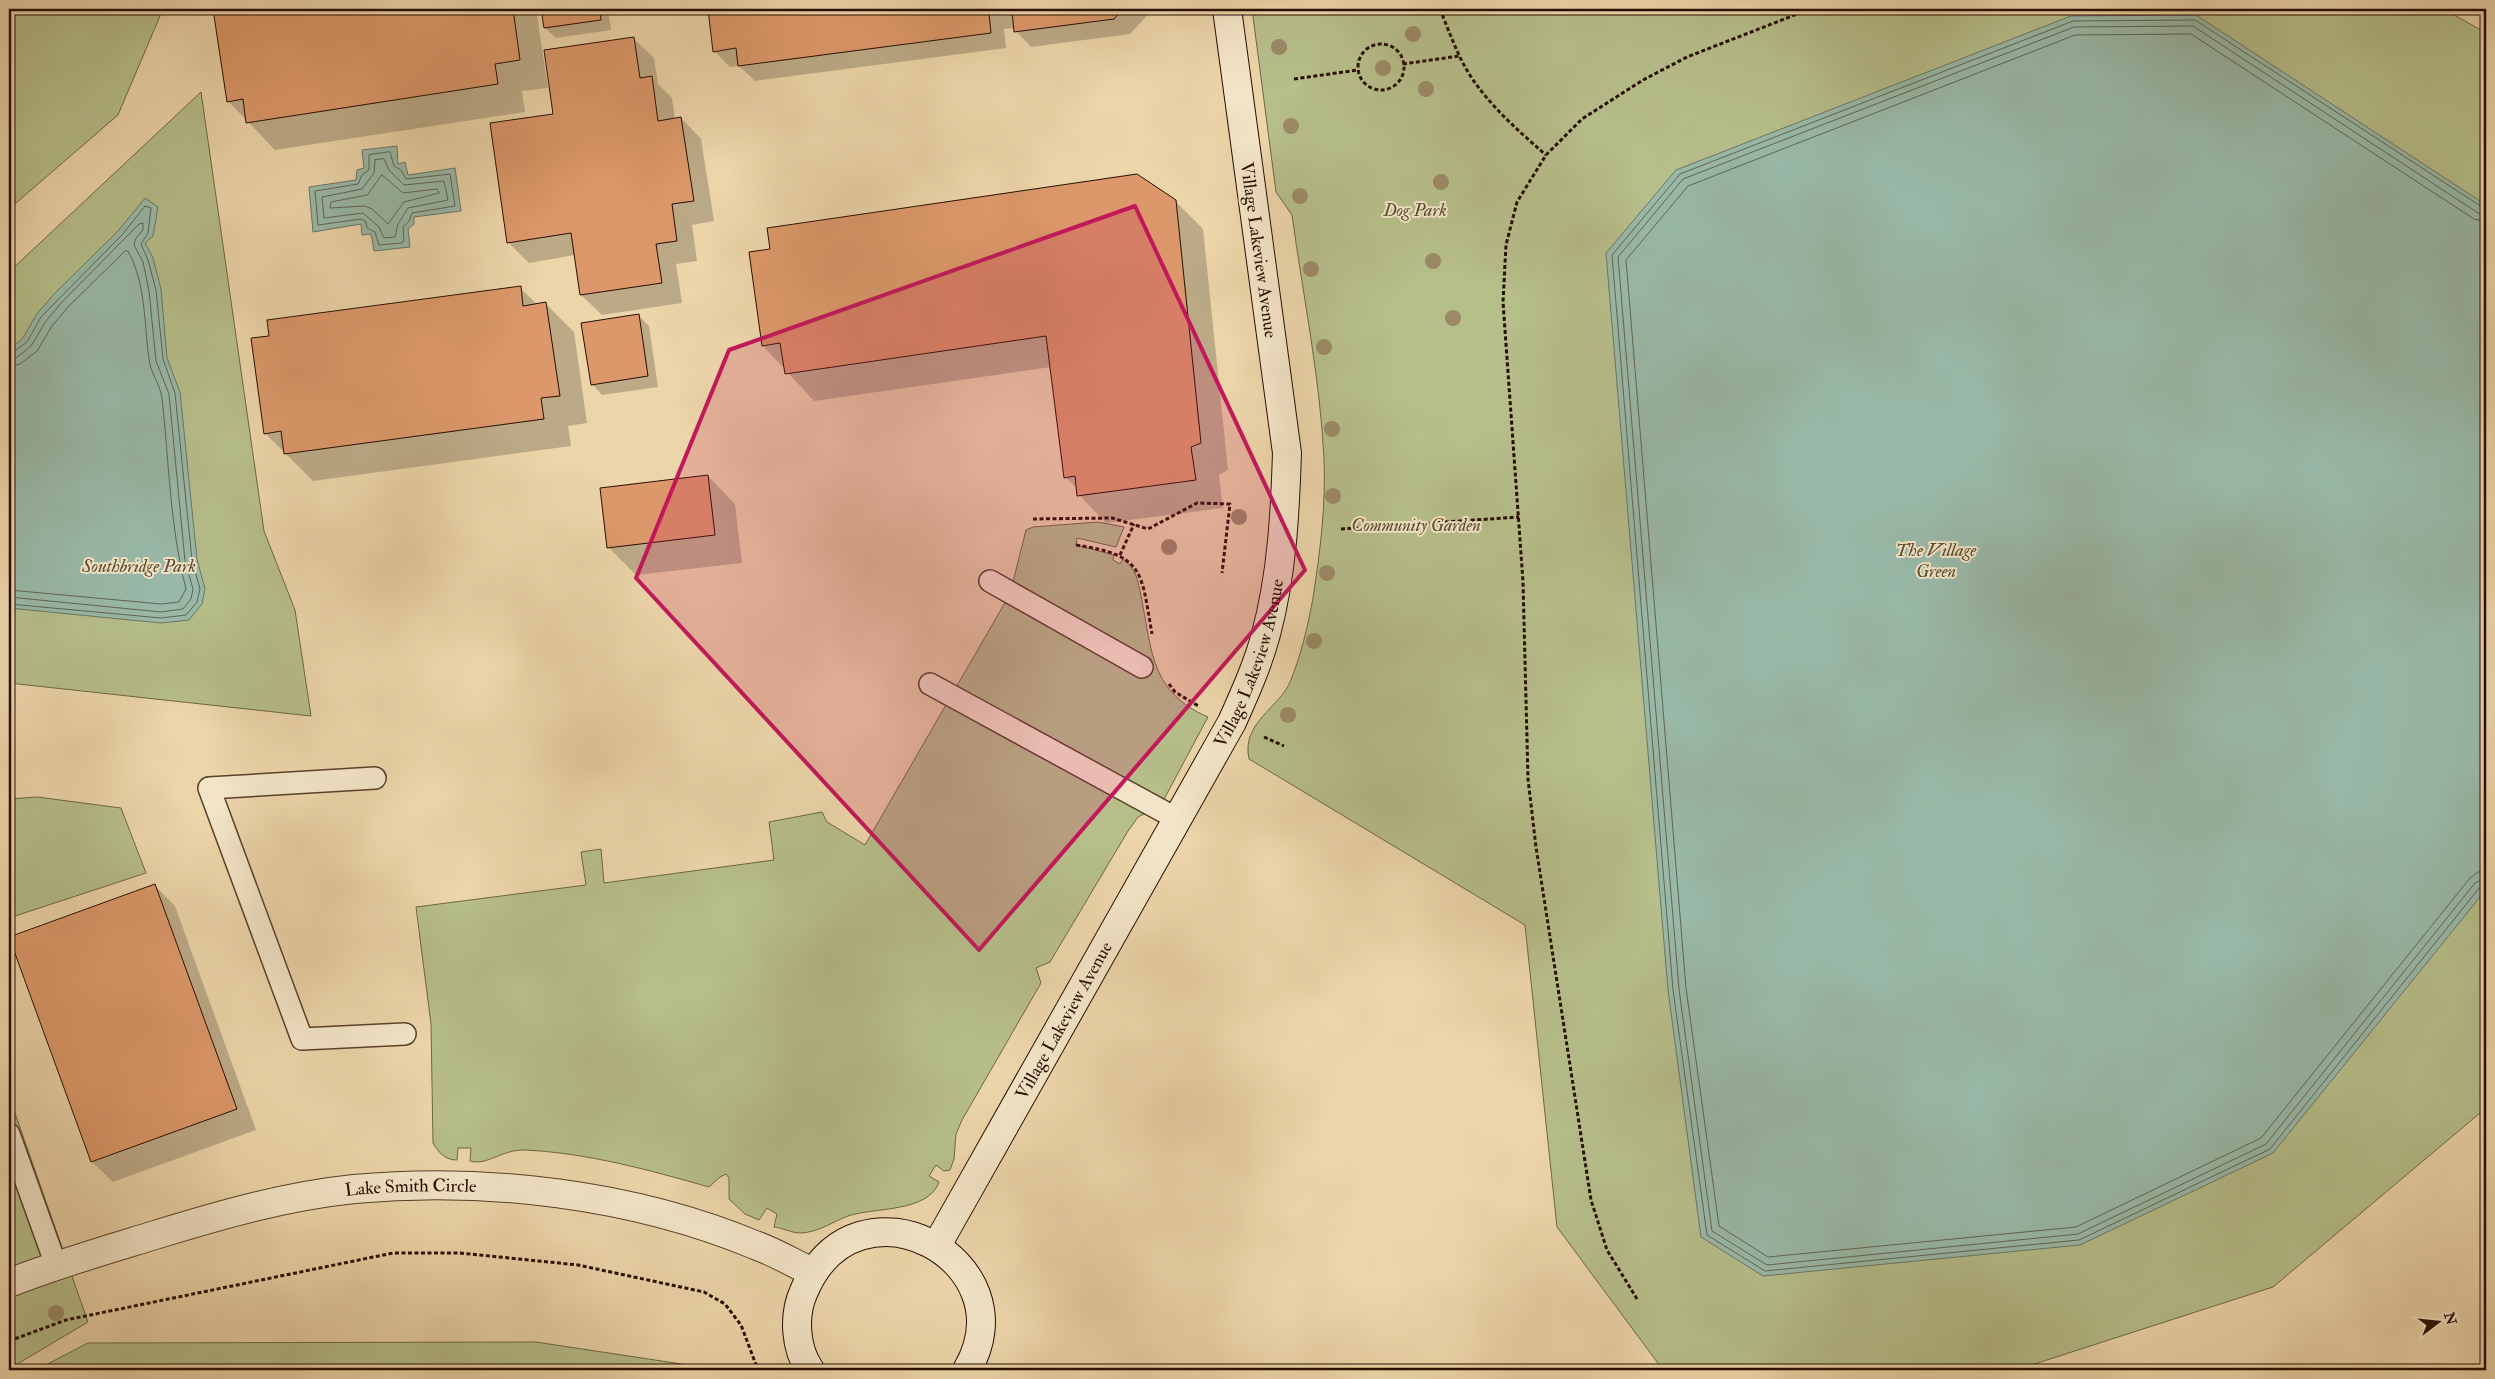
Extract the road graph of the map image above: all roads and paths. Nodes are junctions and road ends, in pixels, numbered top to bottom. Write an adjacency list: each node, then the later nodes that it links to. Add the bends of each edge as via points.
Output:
1 (1227, 9): 21 (street, Village Lakeview Avenue, via 1287,453 1285,522 1278,578 1266,634)
2 (1440, 9): 4 (path)
3 (1810, 9): 8 (path, via 1687,57 1643,80 1582,119)
4 (1459, 56): 5 (path); 8 (path, via 1474,80 1512,126)
5 (1404, 64): 6 (path, via 1400,54 1383,44 1365,51 1359,60); 6 (path, via 1399,81 1384,90 1367,86)
6 (1358, 70): 7 (path)
7 (1294, 79)
8 (1546, 155): 9 (path, via 1517,202 1506,245 1503,302)
9 (1519, 517): 12 (path); 31 (path, via 1528,779 1536,847 1591,1200 1607,1250)
10 (1033, 519): 11 (path, via 1112,518)
11 (1134, 524): 14 (path); 15 (path, via 1148,529 1197,502 1230,504)
12 (1341, 529)
13 (1076, 545): 14 (path)
14 (1120, 555): 17 (path, via 1131,562 1138,573)
15 (1222, 573)
16 (990, 582): 18 (lane)
17 (1152, 636)
18 (1142, 668)
19 (1167, 680): 21 (path, via 1175,692 1190,703)
20 (930, 684): 24 (lane)
21 (1232, 722): 22 (path); 24 (street, Village Lakeview Avenue)
22 (1284, 746)
23 (375, 778): 25 (lane, via 209,788 302,1039)
24 (1179, 820): 27 (street, Village Lakeview Avenue)
25 (406, 1034)
26 (9, 1134): 28 (lane)
27 (937, 1245): 29 (street, via 911,1234 883,1232 855,1238 831,1252); 35 (street, via 954,1259 976,1297 979,1341)
28 (56, 1264): 29 (street, Lake Smith Circle, via 233,1211 353,1190 454,1186 571,1194 662,1213 756,1245); 30 (street, Lake Smith Circle)
29 (812, 1272): 34 (street, via 799,1301 796,1332)
30 (9, 1283)
31 (1637, 1299)
32 (9, 1341): 33 (path, via 66,1320 393,1253 460,1253 578,1265 704,1292 725,1304 741,1325)
33 (758, 1370)
34 (810, 1370)
35 (967, 1370)

